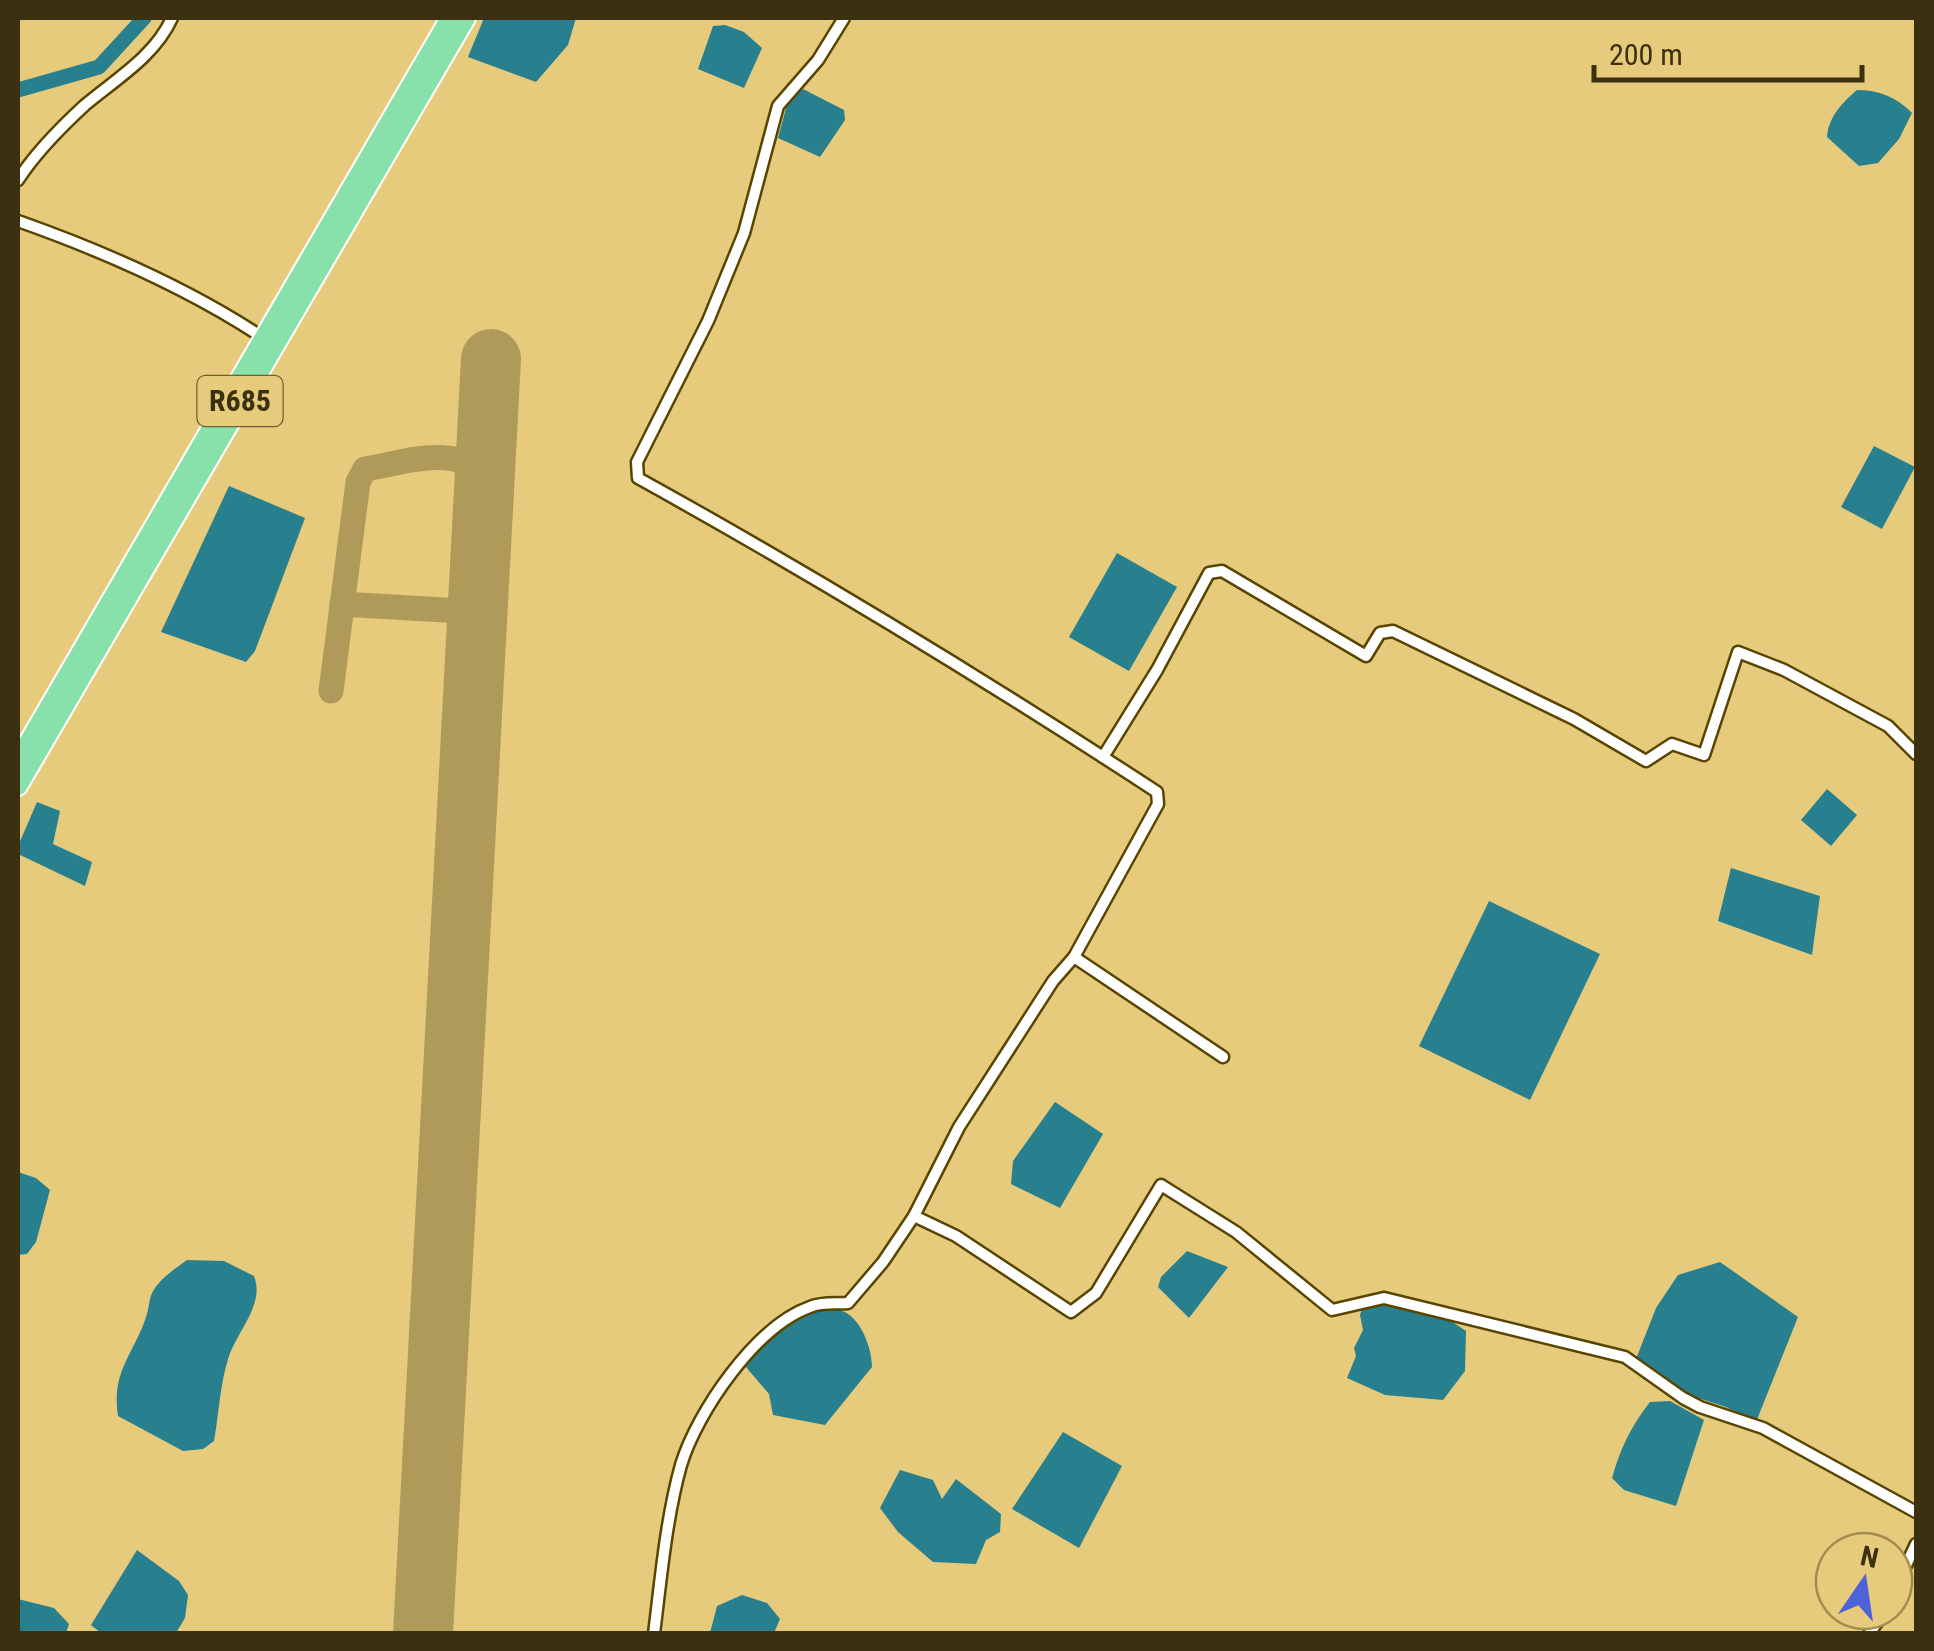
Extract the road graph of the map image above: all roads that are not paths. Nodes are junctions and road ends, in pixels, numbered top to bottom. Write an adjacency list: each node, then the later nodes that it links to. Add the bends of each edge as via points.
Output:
1 (172, 18): 5 (street, via 140,61 84,107)
2 (450, 18): 7 (main road, R685)
3 (466, 18): 7 (main road, R685)
4 (844, 18): 10 (street, via 778,106 744,232 638,462 638,478 818,578)
5 (18, 180)
6 (18, 222): 8 (street, via 134,268)
7 (284, 314): 8 (main road, R685); 12 (main road, R685)
8 (262, 337): 11 (main road, R685)
9 (1916, 754): 10 (street, via 1888,726 1738,652 1704,756 1672,744 1646,761 1393,631 1380,633 1366,656 1222,571 1209,573)
10 (1104, 757): 13 (street, via 1157,792 1158,804)
11 (18, 760)
12 (18, 786)
13 (1074, 957): 14 (street); 15 (street, via 958,1127)
14 (1223, 1057)
15 (914, 1216): 16 (street, via 1071,1312 1096,1293 1161,1184 1236,1232 1332,1310 1384,1298 1625,1357 1700,1407 1763,1428); 17 (street, via 848,1303 812,1305 792,1316 744,1354 722,1383 682,1462)
16 (1916, 1512)
17 (654, 1634)

